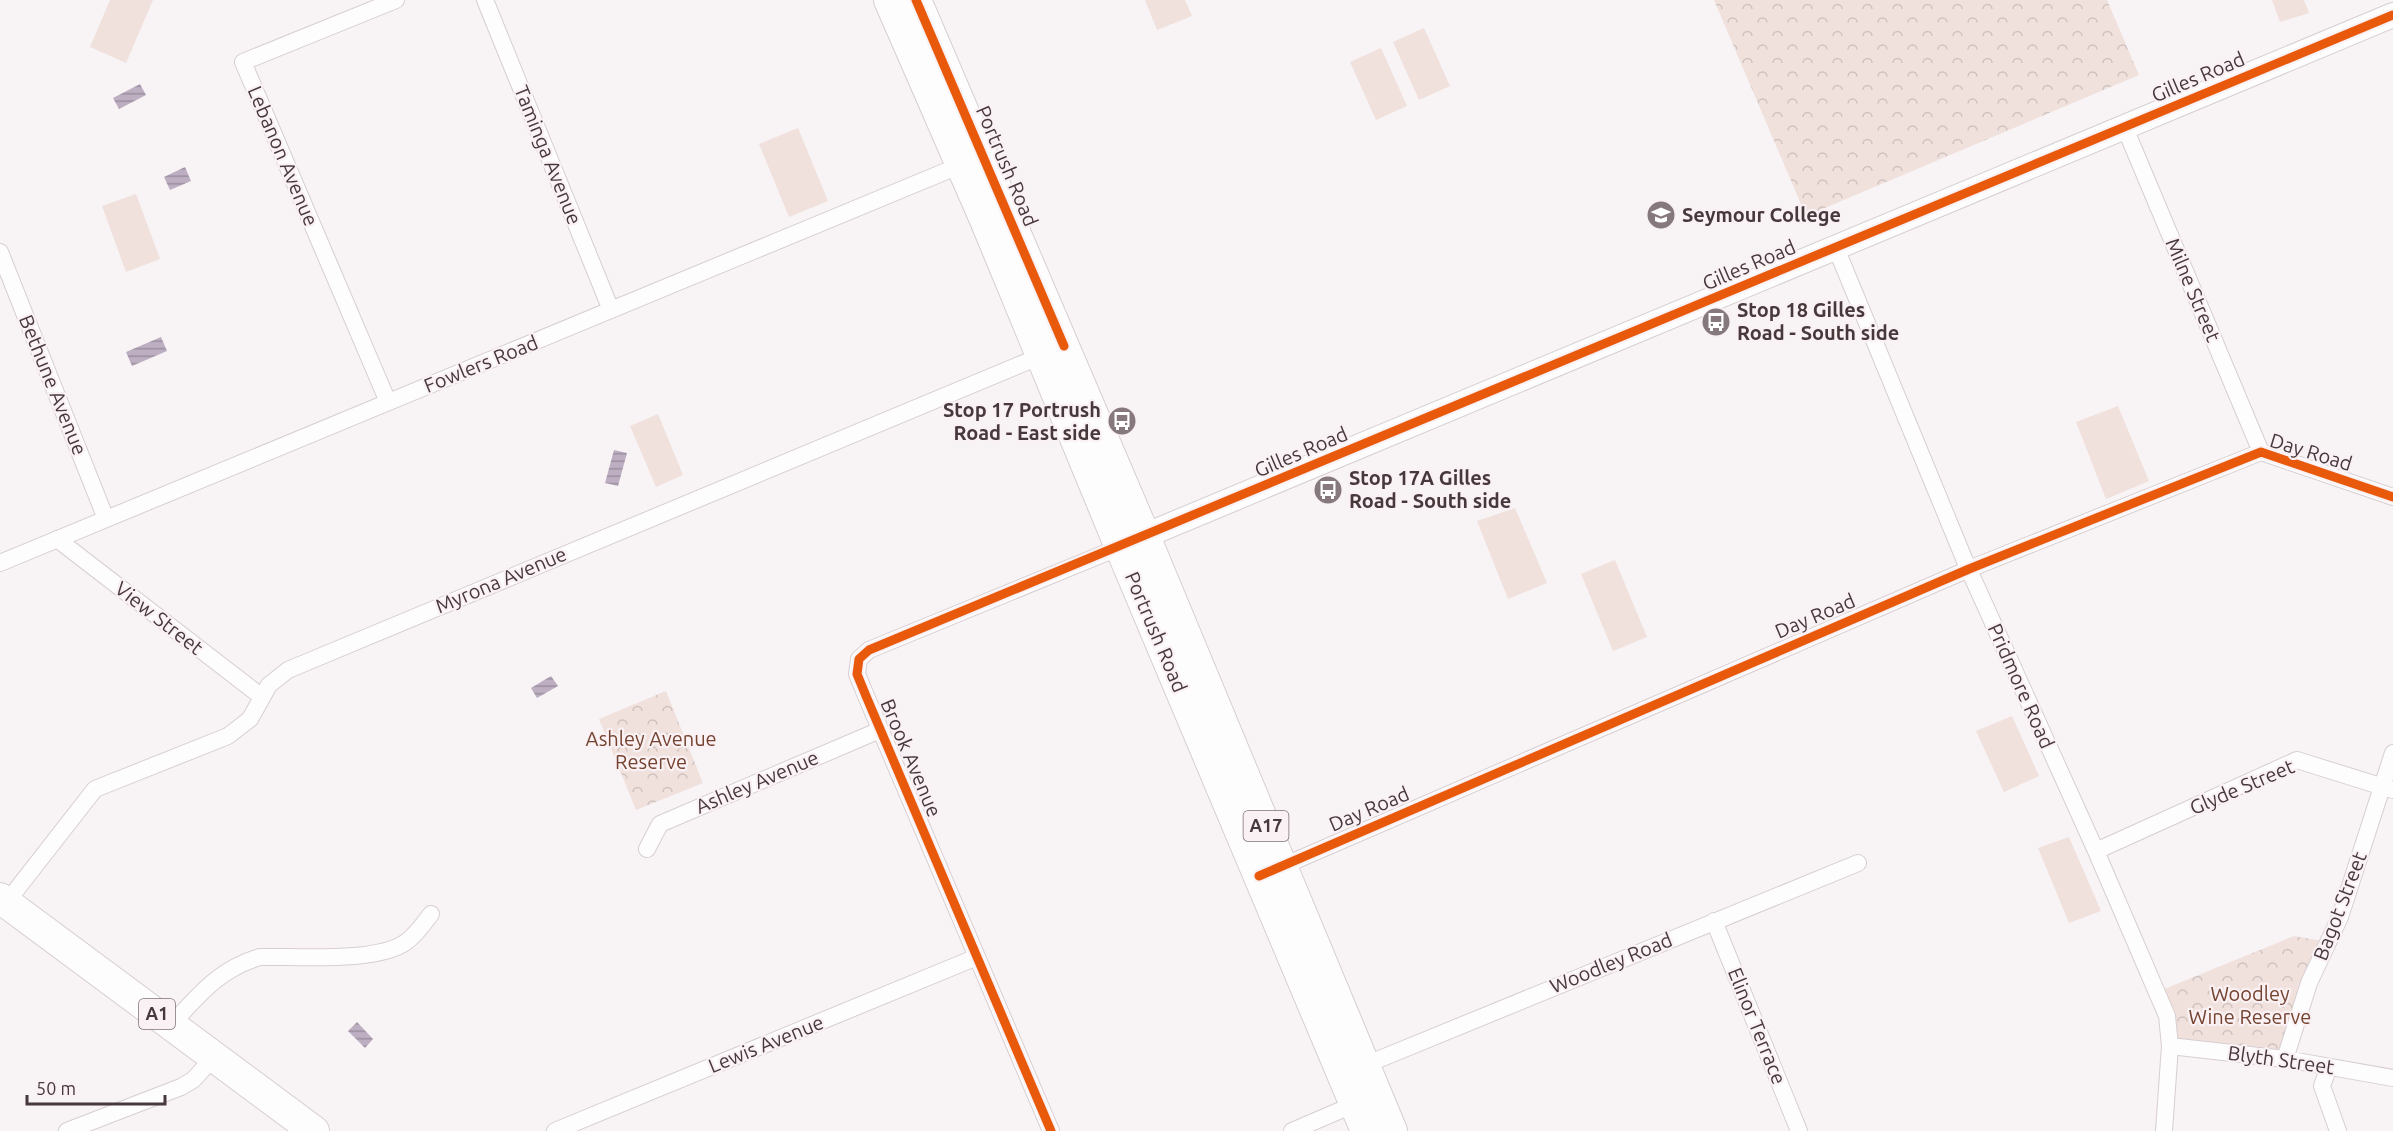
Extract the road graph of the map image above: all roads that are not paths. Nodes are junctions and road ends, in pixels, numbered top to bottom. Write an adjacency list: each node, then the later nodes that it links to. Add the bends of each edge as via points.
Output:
1 (396, 0): 12 (street, Lebanon Avenue, via 243,62)
2 (485, 0): 10 (street, Taminga Avenue)
3 (889, 0): 7 (highway, Portrush Road / A17)
4 (916, 0): 11 (highway, Portrush Road / A17)
5 (2393, 15): 6 (street, Gilles Road)
6 (2125, 128): 8 (street, Gilles Road); 13 (street, Milne Street)
7 (962, 165): 10 (street, Fowlers Road); 11 (highway, Portrush Road / A17)
8 (1836, 248): 17 (street, Gilles Road); 19 (street, Pridmore Road)
9 (0, 252): 15 (street, Bethune Avenue)
10 (611, 310): 12 (street, Fowlers Road)
11 (1053, 351): 17 (highway, Portrush Road / A17); 20 (street, Myrona Avenue, via 314,658 288,670)
12 (388, 402): 15 (street, Fowlers Road)
13 (2261, 452): 14 (street, Day Road); 19 (street, Day Road)
14 (2393, 497)
15 (106, 519): 16 (street, Fowlers Road)
16 (57, 539): 18 (street, Fowlers Road); 20 (street, View Street)
17 (1132, 542): 21 (street, Brook Avenue, via 869,651 859,659 857,674); 27 (highway, Portrush Road / A17)
18 (0, 563)
19 (1969, 569): 25 (street, Pridmore Road); 27 (street, Day Road)
20 (262, 696): 28 (street, Myrona Avenue, via 250,719 228,736 95,789)
21 (880, 730): 24 (street, Ashley Avenue, via 660,825); 31 (street, Brook Avenue)
22 (2393, 753): 23 (street, Bagot Street)
23 (2387, 788): 25 (street, Glyde Street, via 2297,760); 35 (street, Bagot Street, via 2340,917 2309,983)
24 (647, 849)
25 (2096, 851): 33 (street, Pridmore Road, via 2167,1016)
26 (1858, 863): 30 (street, Woodley Road)
27 (1271, 871): 36 (highway, Portrush Road / A17); 39 (highway, Portrush Road / A17)
28 (3, 900): 32 (highway, A1)
29 (431, 914): 32 (street, via 407,941 390,950 249,960 215,979)
30 (1714, 921): 36 (street, Woodley Road); 46 (street, Elinor Terrace)
31 (977, 957): 42 (street, Lewis Avenue); 43 (street, Brook Avenue)
32 (171, 1025): 34 (highway, A1)
33 (2169, 1046): 35 (street, Blyth Street); 47 (street, Pridmore Road)
34 (214, 1058): 40 (street, via 181,1087); 41 (highway, A1)
35 (2286, 1059): 37 (street, Blyth Street)
36 (1365, 1065): 45 (highway, Portrush Road / A17)
37 (2329, 1067): 38 (street, Blyth Street); 48 (street, via 2322,1086)
38 (2393, 1078)
39 (1361, 1118): 44 (street)
40 (67, 1131)
41 (314, 1131)
42 (555, 1131)
43 (1051, 1131)
44 (1292, 1131)
45 (1392, 1131)
46 (1800, 1131)
47 (2164, 1131)
48 (2338, 1131)

